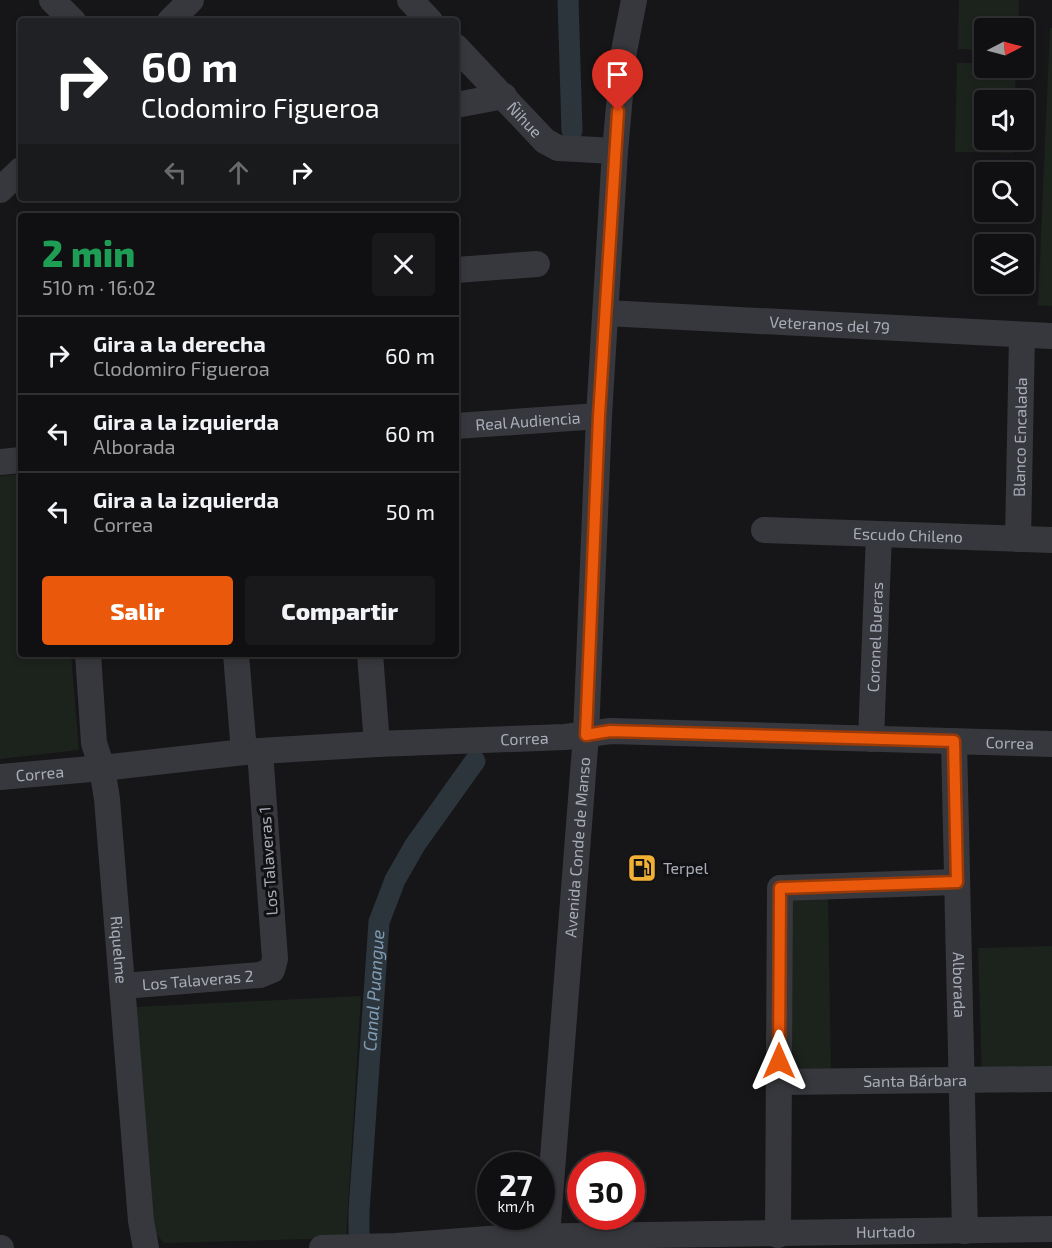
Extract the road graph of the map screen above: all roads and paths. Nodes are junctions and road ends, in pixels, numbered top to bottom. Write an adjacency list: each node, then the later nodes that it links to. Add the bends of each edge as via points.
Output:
1 (52, 0): 6 (street)
2 (191, 0): 7 (street)
3 (410, 0): 8 (street)
4 (616, 0): 10 (street, Avenida Conde de Manso)
5 (634, 0): 10 (street, Avenida Conde de Manso)
6 (70, 18)
7 (173, 18)
8 (427, 18)
9 (459, 50): 11 (street, Ñihue)
10 (624, 51): 13 (street, Avenida Conde de Manso)
11 (504, 96): 12 (street); 13 (street, Ñihue, via 545,141 558,148)
12 (459, 104)
13 (615, 151): 16 (street, Avenida Conde de Manso)
14 (537, 264): 15 (street)
15 (459, 270)
16 (606, 313): 17 (street, Veteranos del 79); 19 (street, Avenida Conde de Manso)
17 (1022, 335): 18 (street, Veteranos del 79); 25 (street, Blanco Encalada)
18 (1052, 336)
19 (599, 416): 20 (street, Real Audiencia); 30 (street, Avenida Conde de Manso)
20 (459, 426)
21 (18, 460): 22 (street)
22 (0, 462)
23 (764, 530): 24 (street, Escudo Chileno)
24 (879, 534): 25 (street, Escudo Chileno); 31 (street, Coronel Bueras)
25 (1018, 539): 26 (street, Escudo Chileno)
26 (1052, 540)
27 (88, 657): 36 (street, Riquelme, via 94,744)
28 (236, 657): 35 (street, Los Talaveras 1)
29 (370, 657): 33 (street)
30 (586, 735): 31 (street, Correa, via 610,731); 33 (street, Correa); 47 (street, Avenida Conde de Manso)
31 (871, 739): 32 (street, Correa)
32 (954, 741): 34 (street, Correa); 38 (street, Alborada)
33 (377, 744): 35 (street, Correa)
34 (1052, 744)
35 (252, 751): 36 (street, Correa); 39 (street, Los Talaveras 1, via 275,959)
36 (102, 768): 37 (street, Correa); 40 (street, Riquelme)
37 (0, 777)
38 (957, 882): 42 (street, Alborada); 43 (street, via 780,888)
39 (272, 970): 40 (street, Los Talaveras 2, via 260,975)
40 (123, 986): 48 (street, Riquelme)
41 (1052, 1079): 42 (street, Santa Bárbara)
42 (962, 1080): 43 (street, Santa Bárbara); 45 (street, Alborada)
43 (779, 1083): 46 (street)
44 (1052, 1229): 45 (street, Hurtado)
45 (965, 1231): 46 (street, Hurtado)
46 (778, 1234): 47 (street, Hurtado)
47 (546, 1243): 50 (street, Hurtado, via 515,1237)
48 (146, 1248)
49 (322, 1248): 50 (street, Hurtado)
50 (341, 1248)

